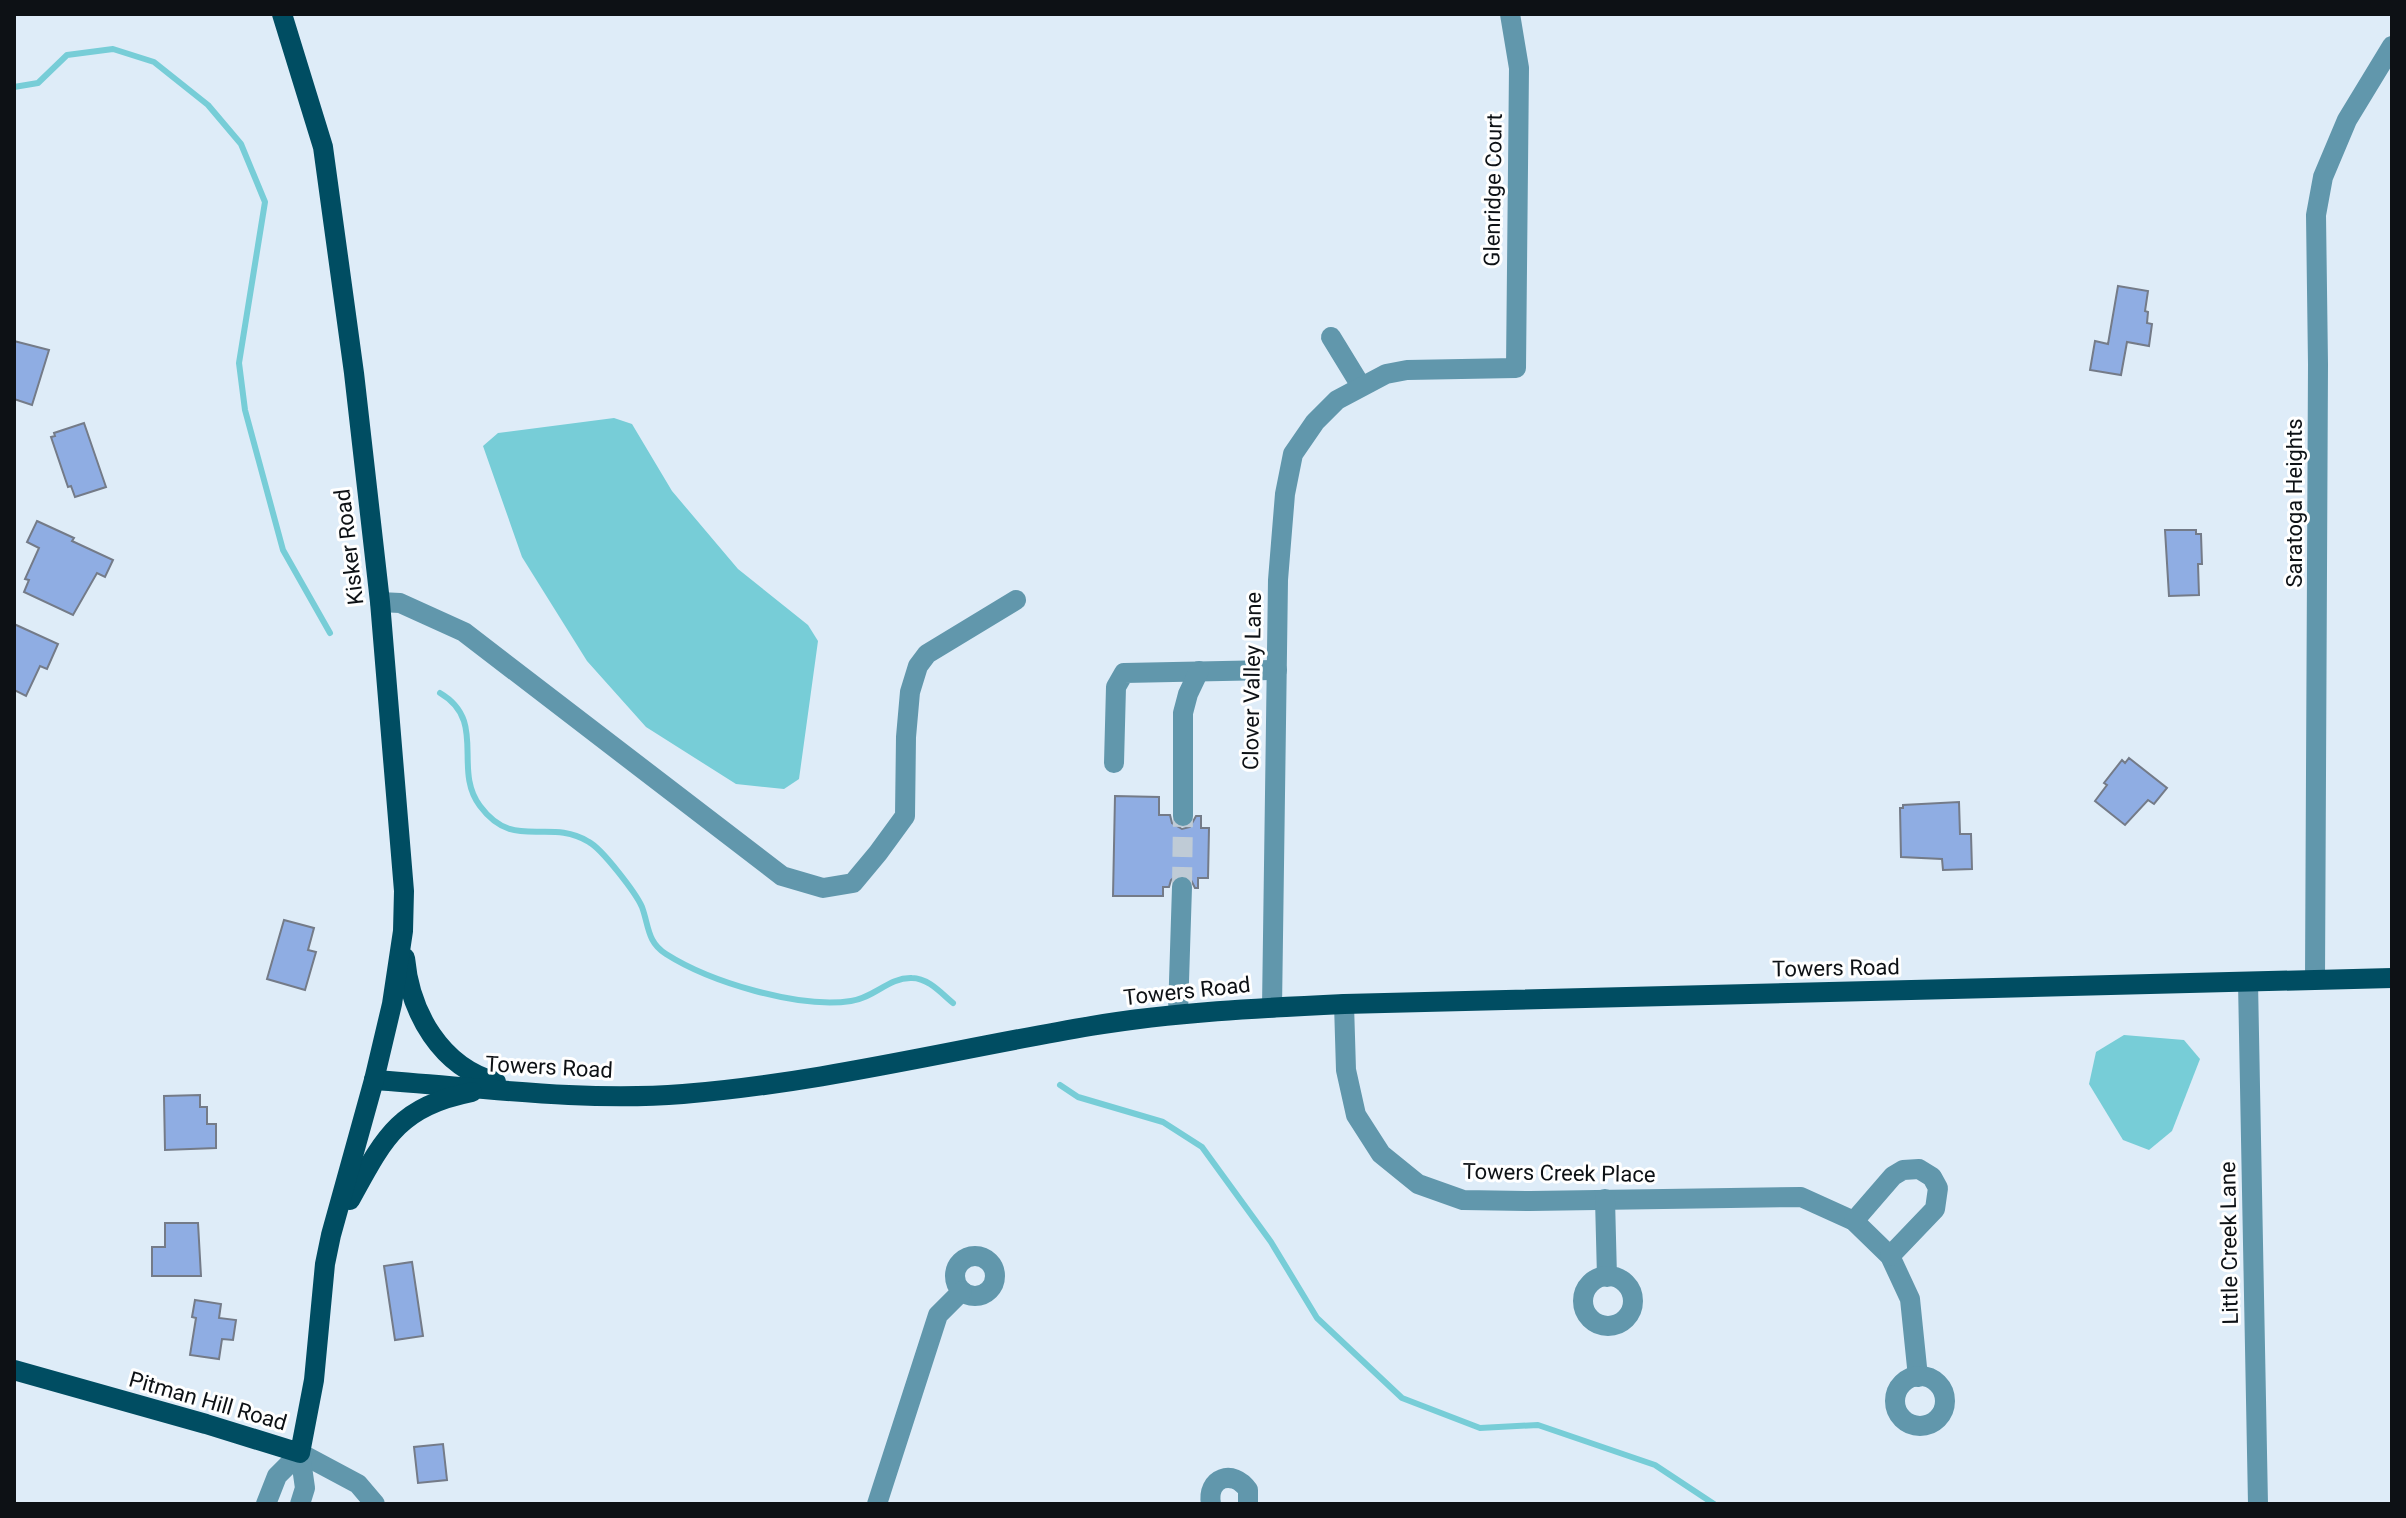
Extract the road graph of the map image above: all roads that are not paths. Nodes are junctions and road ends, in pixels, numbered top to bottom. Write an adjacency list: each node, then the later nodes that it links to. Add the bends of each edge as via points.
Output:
1 (282, 14): 8 (main road, Kisker Road, via 323,147)
2 (1510, 14): 5 (street, Glenridge Court, via 1519,68)
3 (2392, 46): 16 (street, Saratoga Heights, via 2347,120 2323,177 2316,215)
4 (1331, 337): 6 (street)
5 (1516, 368): 6 (street, Clover Valley Lane, via 1407,370)
6 (1361, 386): 9 (street, Clover Valley Lane, via 1337,400 1293,454 1278,580)
7 (1016, 600): 8 (street, via 927,654 918,666 906,737 905,816 853,883 823,888 782,876 464,632 400,603)
8 (380, 602): 14 (main road, Kisker Road)
9 (1277, 670): 10 (street); 19 (street, Clover Valley Lane)
10 (1199, 671): 11 (street, via 1124,673 1116,687); 12 (street, via 1183,713)
11 (1114, 763)
12 (1183, 816)
13 (1182, 887): 20 (street)
14 (403, 931): 21 (main road, Kisker Road); 23 (main road, via 412,993 446,1055 473,1073)
15 (2392, 978): 16 (main road, Towers Road)
16 (2315, 979): 17 (main road, Towers Road)
17 (2248, 982): 18 (main road, Towers Road); 39 (street, Little Creek Lane)
18 (1344, 1004): 19 (main road, Towers Road); 24 (street, Towers Creek Place, via 1346,1070 1356,1115 1381,1154 1418,1184 1463,1200)
19 (1272, 1008): 20 (main road, Towers Road)
20 (1178, 1013): 23 (main road, Towers Road, via 774,1084 682,1094 592,1097)
21 (374, 1080): 22 (main road, Towers Road); 26 (main road)
22 (492, 1088): 23 (main road, Towers Road); 26 (main road, via 424,1108 392,1130)
23 (539, 1092)
24 (1605, 1199): 25 (street, Towers Creek Place, via 1801,1197); 28 (street)
25 (1854, 1221): 27 (street, Towers Creek Place); 27 (street, via 1903,1170 1919,1169 1932,1177 1938,1188 1935,1209)
26 (331, 1235): 32 (main road)
27 (1890, 1256): 31 (street, Towers Creek Place, via 1910,1299)
28 (1607, 1277)
29 (962, 1291): 36 (street, via 938,1315)
30 (14, 1370): 32 (main road, Pitman Hill Road)
31 (1918, 1377)
32 (300, 1453): 33 (street, via 277,1476); 34 (street, via 305,1488); 35 (street, Pitman Hill Road, via 358,1484)
33 (266, 1504)
34 (300, 1504)
35 (375, 1504)
36 (877, 1504)
37 (1211, 1504): 38 (street, via 1215,1484 1233,1478 1248,1490)
38 (1248, 1504)
39 (2258, 1504)

